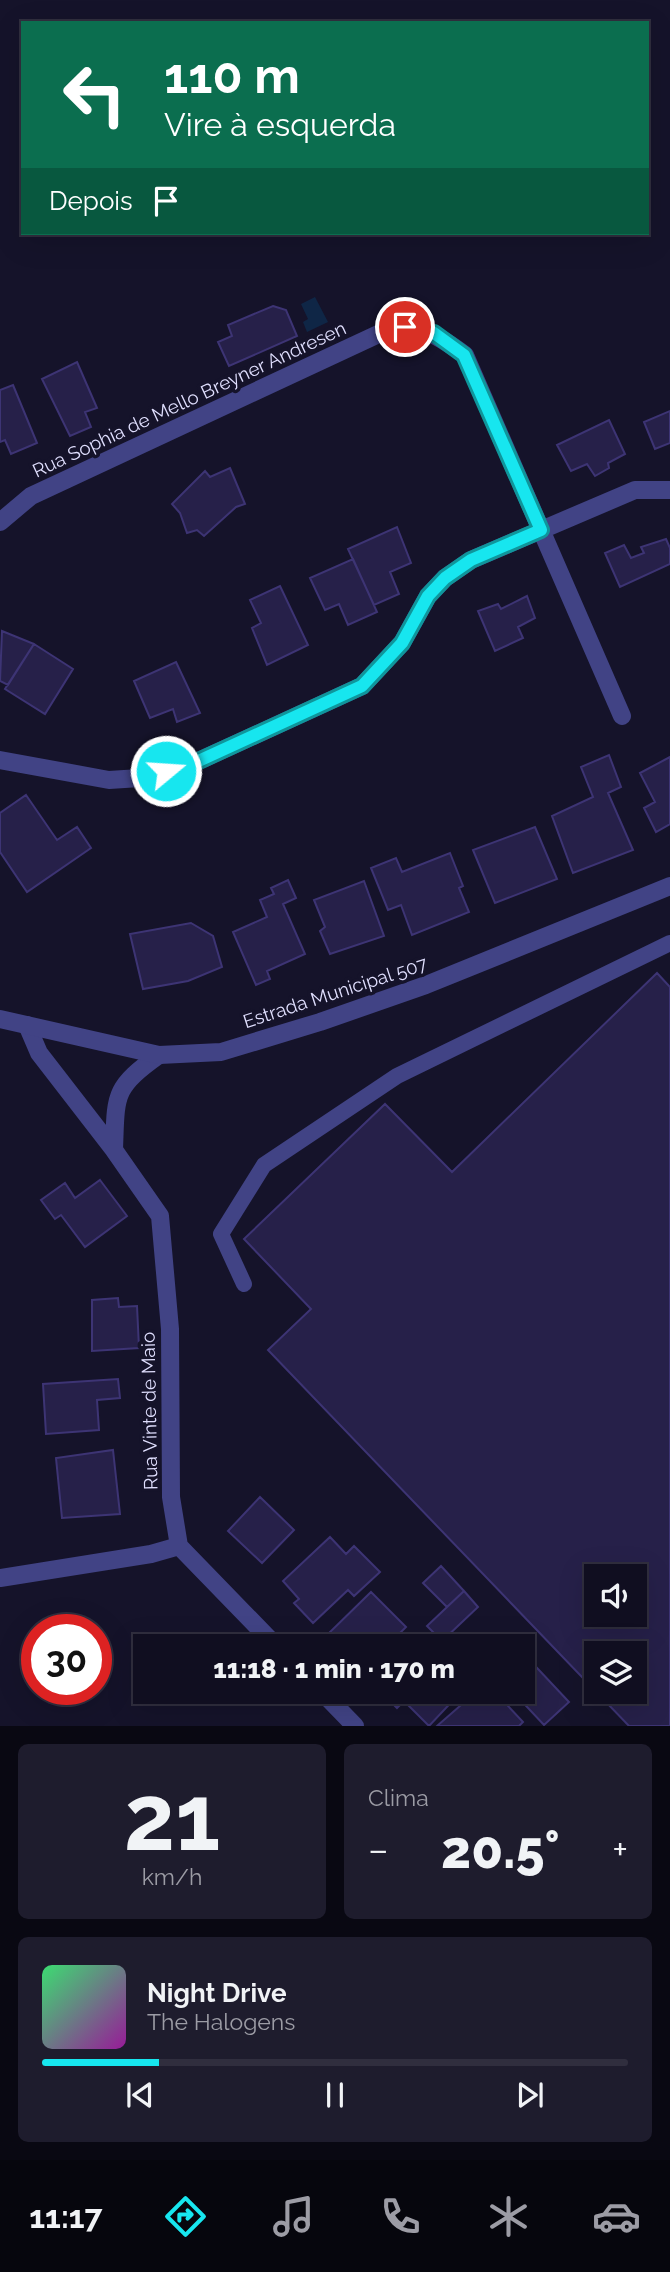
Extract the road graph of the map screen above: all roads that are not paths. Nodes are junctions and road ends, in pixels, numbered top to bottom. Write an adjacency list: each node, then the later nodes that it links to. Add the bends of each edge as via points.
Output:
1 (670, 490): 3 (street, via 635,490)
2 (0, 522): 3 (street, Rua Sophia de Mello Breyner Andresen, via 31,496 387,330 405,327 434,333 464,355)
3 (541, 530): 4 (street, Rua Sophia de Mello Breyner Andresen); 5 (street, via 471,560 445,578 428,596 402,643 362,686 192,764 141,778 109,780)
4 (622, 716)
5 (0, 760)
6 (670, 886): 10 (street, Estrada Municipal 507, via 426,985 320,1022 221,1052)
7 (670, 943): 12 (lane, via 397,1076 264,1165 222,1234)
8 (0, 1019): 9 (street, Estrada Municipal 507)
9 (27, 1025): 10 (street, Estrada Municipal 507); 11 (street, Rua Vinte de Maio, via 38,1053)
10 (159, 1055): 11 (street, via 129,1077 117,1096)
11 (114, 1150): 13 (street, Rua Vinte de Maio, via 160,1216 170,1329 171,1497)
12 (244, 1284)
13 (179, 1546): 14 (street); 15 (street)
14 (0, 1578)
15 (264, 1634)
16 (334, 1704): 17 (street)
17 (355, 1726)

